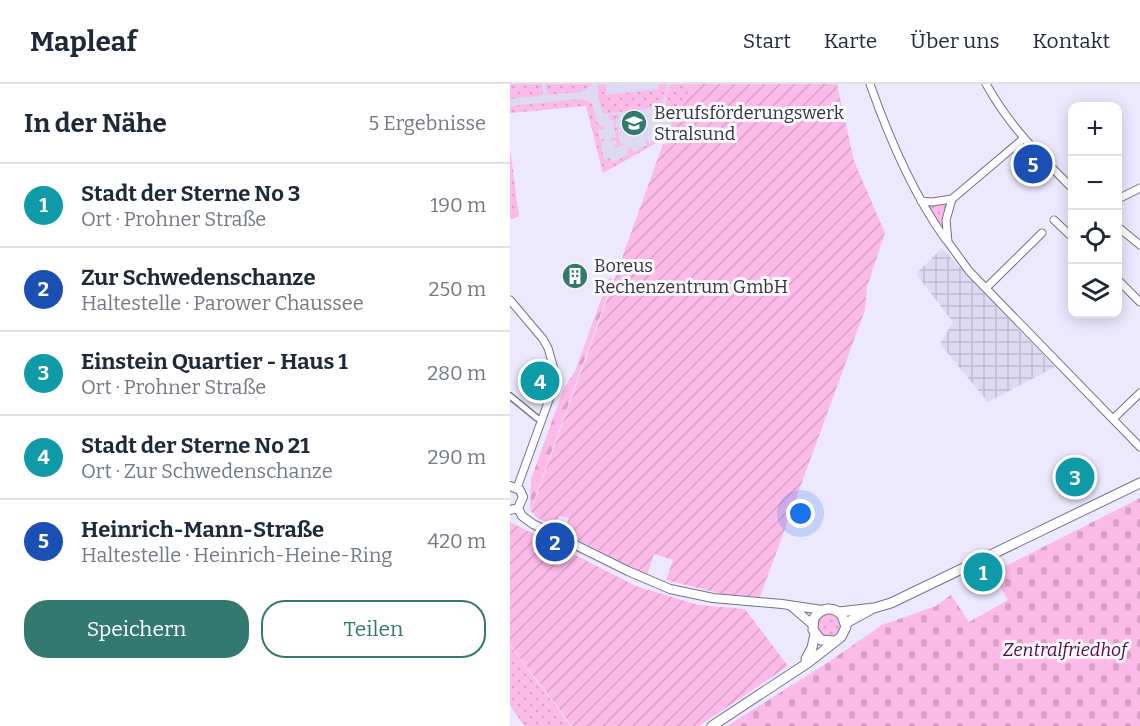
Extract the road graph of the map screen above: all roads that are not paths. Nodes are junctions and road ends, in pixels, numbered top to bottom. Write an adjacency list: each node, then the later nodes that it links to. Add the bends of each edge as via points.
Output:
1 (870, 84): 8 (street)
2 (986, 84): 3 (street)
3 (1023, 139): 4 (street); 7 (street)
4 (1068, 184)
5 (1140, 188): 6 (street)
6 (1122, 197)
7 (952, 199): 8 (street); 13 (street, via 946,220)
8 (921, 201): 13 (street)
9 (1054, 220): 12 (street)
10 (1122, 230): 14 (street)
11 (1042, 233): 16 (street)
12 (1068, 233)
13 (948, 242): 16 (street)
14 (1140, 245)
15 (1122, 284): 18 (street)
16 (986, 288): 22 (street)
17 (510, 300): 25 (street, via 549,348 554,369 550,397)
18 (1140, 302)
19 (1140, 393): 22 (street)
20 (510, 396): 21 (street)
21 (537, 418)
22 (1113, 419): 23 (street)
23 (1140, 447)
24 (1140, 483): 28 (main road, via 918,591)
25 (513, 487): 26 (street, via 523,497)
26 (514, 509): 27 (street, via 533,524 657,584 713,598)
27 (791, 605): 29 (street); 32 (street)
28 (874, 608): 30 (main road); 31 (main road)
29 (822, 610): 30 (main road); 32 (main road, via 814,618)
30 (839, 612): 31 (main road)
31 (846, 622): 33 (main road, via 843,634)
32 (814, 630): 33 (main road, via 822,640); 34 (main road, via 811,652)
33 (834, 641): 34 (main road)
34 (798, 667): 35 (main road)
35 (712, 726)

